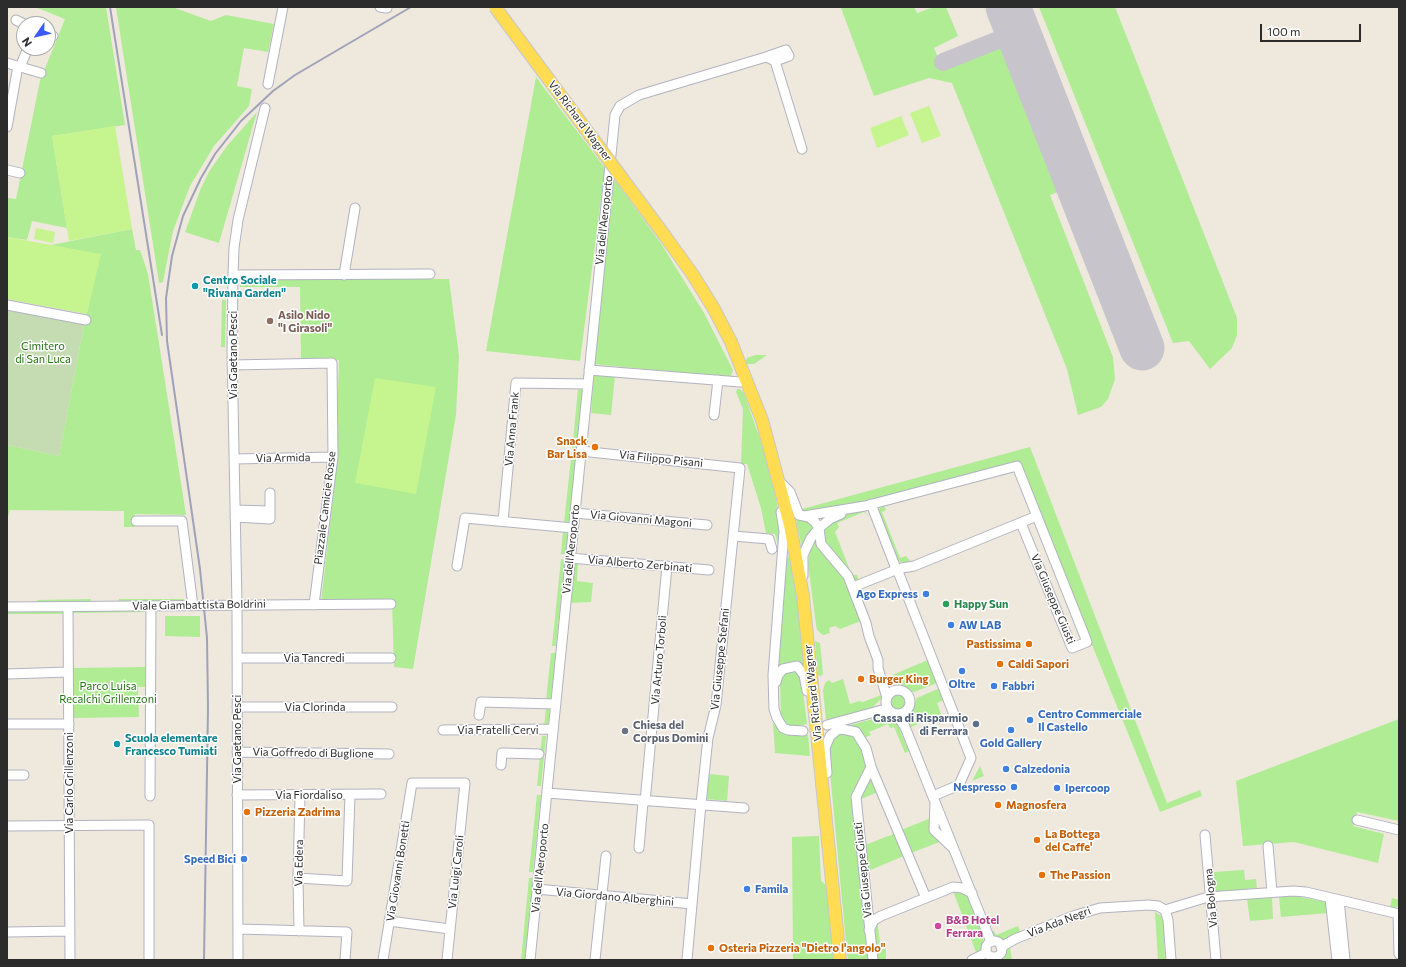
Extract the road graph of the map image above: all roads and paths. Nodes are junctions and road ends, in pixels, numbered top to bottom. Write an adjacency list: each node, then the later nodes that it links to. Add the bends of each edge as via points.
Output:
1 (283, 7): 9 (street)
2 (495, 7): 16 (main road, Via Richard Wagner, bridge)
3 (24, 56): 7 (street)
4 (766, 57): 5 (street); 5 (street, Via dell'Aeroporto, via 786,50 789,56); 23 (street, Via dell'Aeroporto, via 639,95 626,101 617,110 613,128)
5 (775, 61): 12 (street)
6 (7, 63): 7 (street)
7 (20, 66): 8 (street); 11 (street)
8 (41, 73)
9 (268, 84)
10 (265, 108): 18 (street, Via Gaetano Pesci, via 238,220)
11 (7, 127)
12 (802, 149)
13 (7, 170): 14 (street)
14 (20, 173)
15 (355, 208): 19 (street)
16 (665, 236): 25 (main road, Via Richard Wagner, via 718,332); 28 (main road, Via Richard Wagner, via 694,275 721,323 757,407)
17 (430, 274): 19 (street)
18 (233, 275): 19 (street); 22 (street, Via Gaetano Pesci)
19 (344, 275)
20 (7, 305): 21 (street)
21 (86, 320)
22 (232, 365): 30 (street, Piazzale Camicie Rosse, via 332,364); 31 (street, Via Gaetano Pesci)
23 (589, 370): 24 (street); 26 (street, Via dell'Aeroporto)
24 (718, 380): 25 (street); 27 (street)
25 (740, 382): 28 (main road, Via Richard Wagner)
26 (588, 384): 29 (street, Via dell'Aeroporto); 41 (street, Via Anna Frank, via 516,383)
27 (714, 415)
28 (765, 434): 33 (main road, Via Richard Wagner)
29 (581, 451): 32 (street, Via Filippo Pisani); 37 (street, Via dell'Aeroporto)
30 (333, 457): 31 (street, Via Armida); 55 (street, Piazzale Camicie Rosse)
31 (234, 459): 36 (street, Via Gaetano Pesci)
32 (740, 468): 46 (street, Via Giuseppe Stefani)
33 (777, 476): 38 (street, via 790,492 796,511); 53 (main road, Via Richard Wagner); 68 (street, via 776,491 784,531 773,676)
34 (270, 493): 36 (street, via 270,519)
35 (868, 505): 38 (street, Via Giuseppe Giusti); 39 (street, Via Giuseppe Giusti, via 1017,466); 45 (street, Via Giuseppe Giusti, via 830,519); 52 (street)
36 (235, 513): 57 (street, Via Gaetano Pesci)
37 (575, 513): 43 (street, Via Giovanni Magoni); 44 (street, Via dell'Aeroporto)
38 (804, 516): 45 (street, via 813,519)
39 (1036, 516): 42 (street); 42 (street, Via Giuseppe Giusti, via 1086,642 1072,648)
40 (136, 521): 59 (street, via 182,521)
41 (503, 521): 44 (street); 49 (street, via 465,518)
42 (1021, 523): 52 (street, via 914,566)
43 (707, 525)
44 (573, 528): 48 (street, Via dell'Aeroporto)
45 (819, 528): 53 (street, Via Giuseppe Giusti, via 810,538 803,555 804,572); 54 (street, via 821,544 848,576)
46 (733, 536): 47 (street, via 769,540); 101 (street, Via Giuseppe Stefani, via 716,705 708,738)
47 (772, 549)
48 (570, 558): 50 (street, Via Alberto Zerbinati); 70 (street, Via dell'Aeroporto)
49 (457, 566)
50 (667, 566): 51 (street, Via Alberto Zerbinati); 100 (street, Via Arturo Torboli)
51 (709, 570)
52 (897, 570): 54 (street); 99 (street, via 971,758 959,785)
53 (801, 583): 77 (main road, Via Richard Wagner)
54 (853, 587): 64 (street)
55 (314, 604): 56 (street, Viale Giambattista Boldrini); 57 (street, Viale Giambattista Boldrini)
56 (391, 604)
57 (237, 605): 59 (street, Viale Giambattista Boldrini); 62 (street, Via Gaetano Pesci)
58 (151, 606): 59 (street, Viale Giambattista Boldrini); 61 (street, Viale Giambattista Boldrini); 98 (street)
59 (193, 606)
60 (7, 607): 61 (street, Viale Giambattista Boldrini)
61 (68, 607): 65 (street, Via Carlo Grillenzoni)
62 (237, 658): 63 (street, Via Tancredi); 71 (street, Via Gaetano Pesci)
63 (391, 658)
64 (878, 660): 67 (street, via 890,682); 69 (street)
65 (68, 672): 66 (street); 79 (street, Via Carlo Grillenzoni)
66 (7, 674)
67 (901, 690): 69 (street, via 891,692); 73 (street, via 909,697)
68 (774, 693): 77 (street, via 780,671 796,666 805,678 809,710); 84 (street, via 774,708 780,723 788,730)
69 (886, 699): 74 (street, via 880,709); 75 (street, via 887,707)
70 (556, 704): 76 (street, via 481,702); 82 (street, Via dell'Aeroporto)
71 (237, 707): 72 (street, Via Clorinda); 85 (street, Via Gaetano Pesci)
72 (392, 707)
73 (908, 710): 75 (street); 81 (street)
74 (871, 713): 75 (street, via 882,710); 80 (street)
75 (894, 713): 81 (street)
76 (479, 715)
77 (815, 720): 103 (main road, Via Richard Wagner)
78 (7, 724): 79 (street)
79 (69, 724): 106 (street, Via Carlo Grillenzoni)
80 (827, 725)
81 (905, 727): 99 (street)
82 (553, 729): 83 (street, Via Fratelli Cervi); 93 (street, Via dell'Aeroporto)
83 (443, 730)
84 (803, 731)
85 (237, 752): 86 (street, Via Goffredo di Buglione); 95 (street, Via Gaetano Pesci)
86 (389, 754)
87 (539, 754): 88 (street, via 502,753)
88 (501, 765)
89 (871, 766): 103 (street, via 866,748 856,732 842,729 830,736 825,748 830,806); 118 (street); 129 (street, Via Giuseppe Giusti, via 856,797)
90 (7, 775): 91 (street)
91 (24, 775)
92 (412, 783): 123 (street, Via Giovanni Bonetti); 125 (street, Via Luigi Caroli, via 465,783)
93 (547, 793): 100 (street); 113 (street, Via dell'Aeroporto)
94 (381, 794): 97 (street, Via Fiordaliso)
95 (237, 795): 96 (street, Via Fiordaliso); 124 (street, Via Gaetano Pesci)
96 (300, 795): 97 (street, Via Fiordaliso); 112 (street, Via Edera)
97 (350, 795): 112 (street, via 347,881)
98 (150, 796)
99 (933, 796): 115 (street, via 936,809 934,830 955,850)
100 (644, 802): 101 (street); 110 (street, Via Arturo Torboli)
101 (701, 804): 102 (street); 120 (street, Via Giuseppe Stefani)
102 (744, 808)
103 (825, 815): 132 (main road, Via Richard Wagner)
104 (1357, 820): 107 (street)
105 (7, 826): 106 (street)
106 (69, 826): 126 (street, Via Carlo Grillenzoni); 134 (street, via 149,825)
107 (1399, 830)
108 (1205, 835): 117 (street, Via Bologna)
109 (1268, 846): 114 (street)
110 (639, 848)
111 (606, 856): 116 (street)
112 (298, 878): 127 (street, Via Edera)
113 (537, 889): 116 (street, Via Giordano Alberghini); 139 (street, Via dell'Aeroporto)
114 (1272, 892): 117 (street); 119 (street, via 1298,891)
115 (972, 893): 118 (street, Via Giuseppe Giusti, via 953,887); 131 (street, via 991,942 997,942)
116 (602, 896): 120 (street, Via Giordano Alberghini); 140 (street)
117 (1211, 897): 121 (street); 145 (street, Via Bologna)
118 (926, 898): 129 (street, Via Giuseppe Giusti, via 880,916 872,924)
119 (1335, 899): 122 (street); 146 (street); 147 (street)
120 (692, 904): 141 (street, Via Giuseppe Stefani)
121 (1165, 910): 131 (street, Via Ada Negri, via 1148,905 1100,908 1015,939); 144 (street)
122 (1398, 914): 130 (street)
123 (389, 921): 125 (street); 137 (street, Via Giovanni Bonetti)
124 (238, 929): 127 (street); 135 (street, Via Gaetano Pesci)
125 (450, 929): 138 (street, Via Luigi Caroli)
126 (70, 931): 128 (street); 133 (street, Via Carlo Grillenzoni)
127 (300, 931): 136 (street, via 347,932)
128 (7, 932)
129 (869, 932): 142 (street)
130 (1399, 954)
131 (996, 955): 143 (street, Via Ada Negri)
132 (840, 959)
133 (70, 960)
134 (149, 960)
135 (238, 960)
136 (345, 960)
137 (383, 960)
138 (447, 960)
139 (530, 960)
140 (595, 960)
141 (687, 960)
142 (873, 960)
143 (972, 960)
144 (1171, 960)
145 (1216, 960)
146 (1337, 960)
147 (1345, 960)

